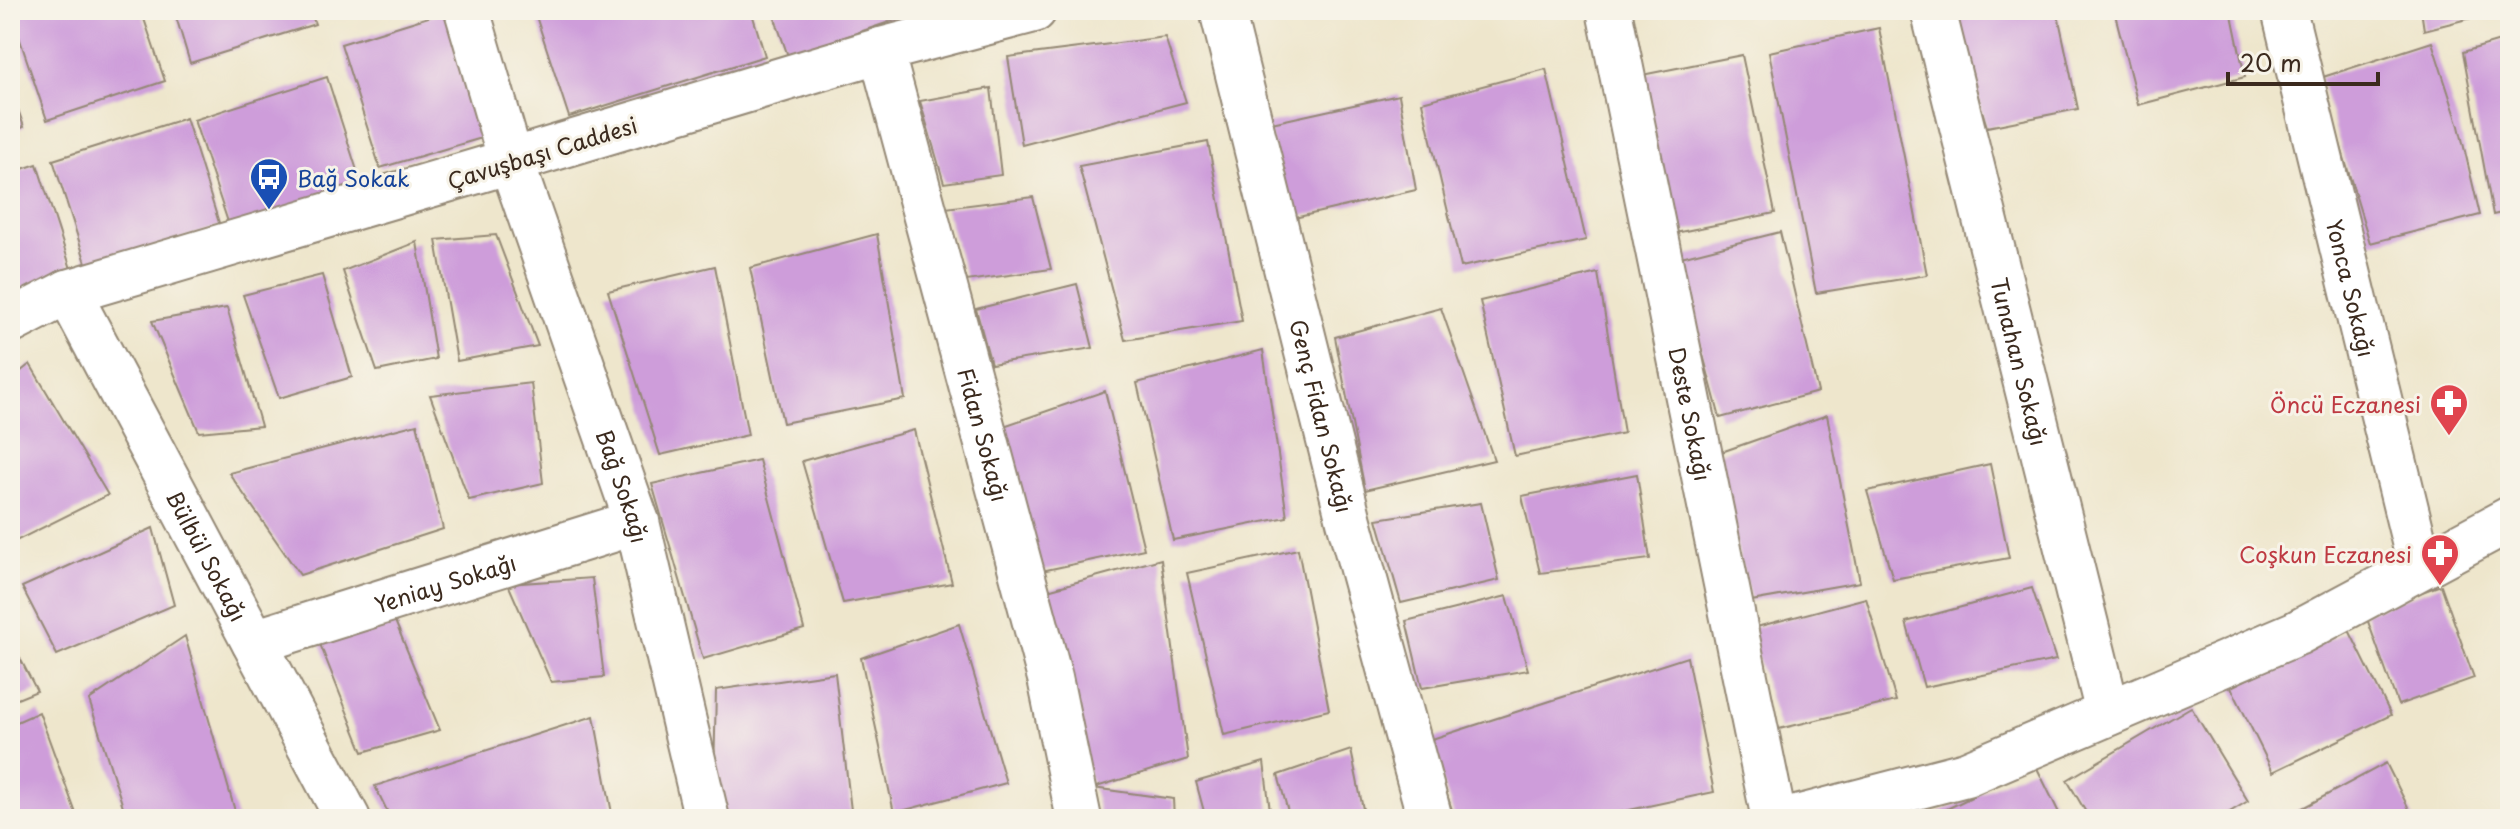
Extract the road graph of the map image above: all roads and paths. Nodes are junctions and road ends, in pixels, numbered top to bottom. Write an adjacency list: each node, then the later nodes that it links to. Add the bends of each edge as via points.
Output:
1 (467, 10): 8 (street, Bağ Sokağı)
2 (1034, 10): 7 (street, Çavuşbaşı Caddesi)
3 (1222, 10): 20 (street, Genç Fidan Sokağı, via 1349,521)
4 (1609, 10): 21 (street, Deste Sokağı)
5 (1933, 10): 15 (street, Tunahan Sokağı)
6 (2284, 10): 13 (street, Yonca Sokağı)
7 (881, 50): 8 (street, Çavuşbaşı Caddesi); 19 (street, Fidan Sokağı, via 1050,678)
8 (511, 161): 9 (street, Çavuşbaşı Caddesi); 12 (street, Bağ Sokağı)
9 (68, 292): 10 (street, Çavuşbaşı Caddesi); 14 (street, Bülbül Sokağı)
10 (10, 322)
11 (2510, 519): 13 (street)
12 (637, 522): 14 (street, Yeniay Sokağı); 18 (street, Bağ Sokağı)
13 (2420, 566): 15 (street, via 2297,633)
14 (254, 642): 17 (street, Bülbül Sokağı)
15 (2108, 713): 16 (street)
16 (1888, 807): 22 (street)
17 (348, 819)
18 (707, 819)
19 (1079, 819)
20 (1430, 819)
21 (1774, 819)
22 (1793, 819)

